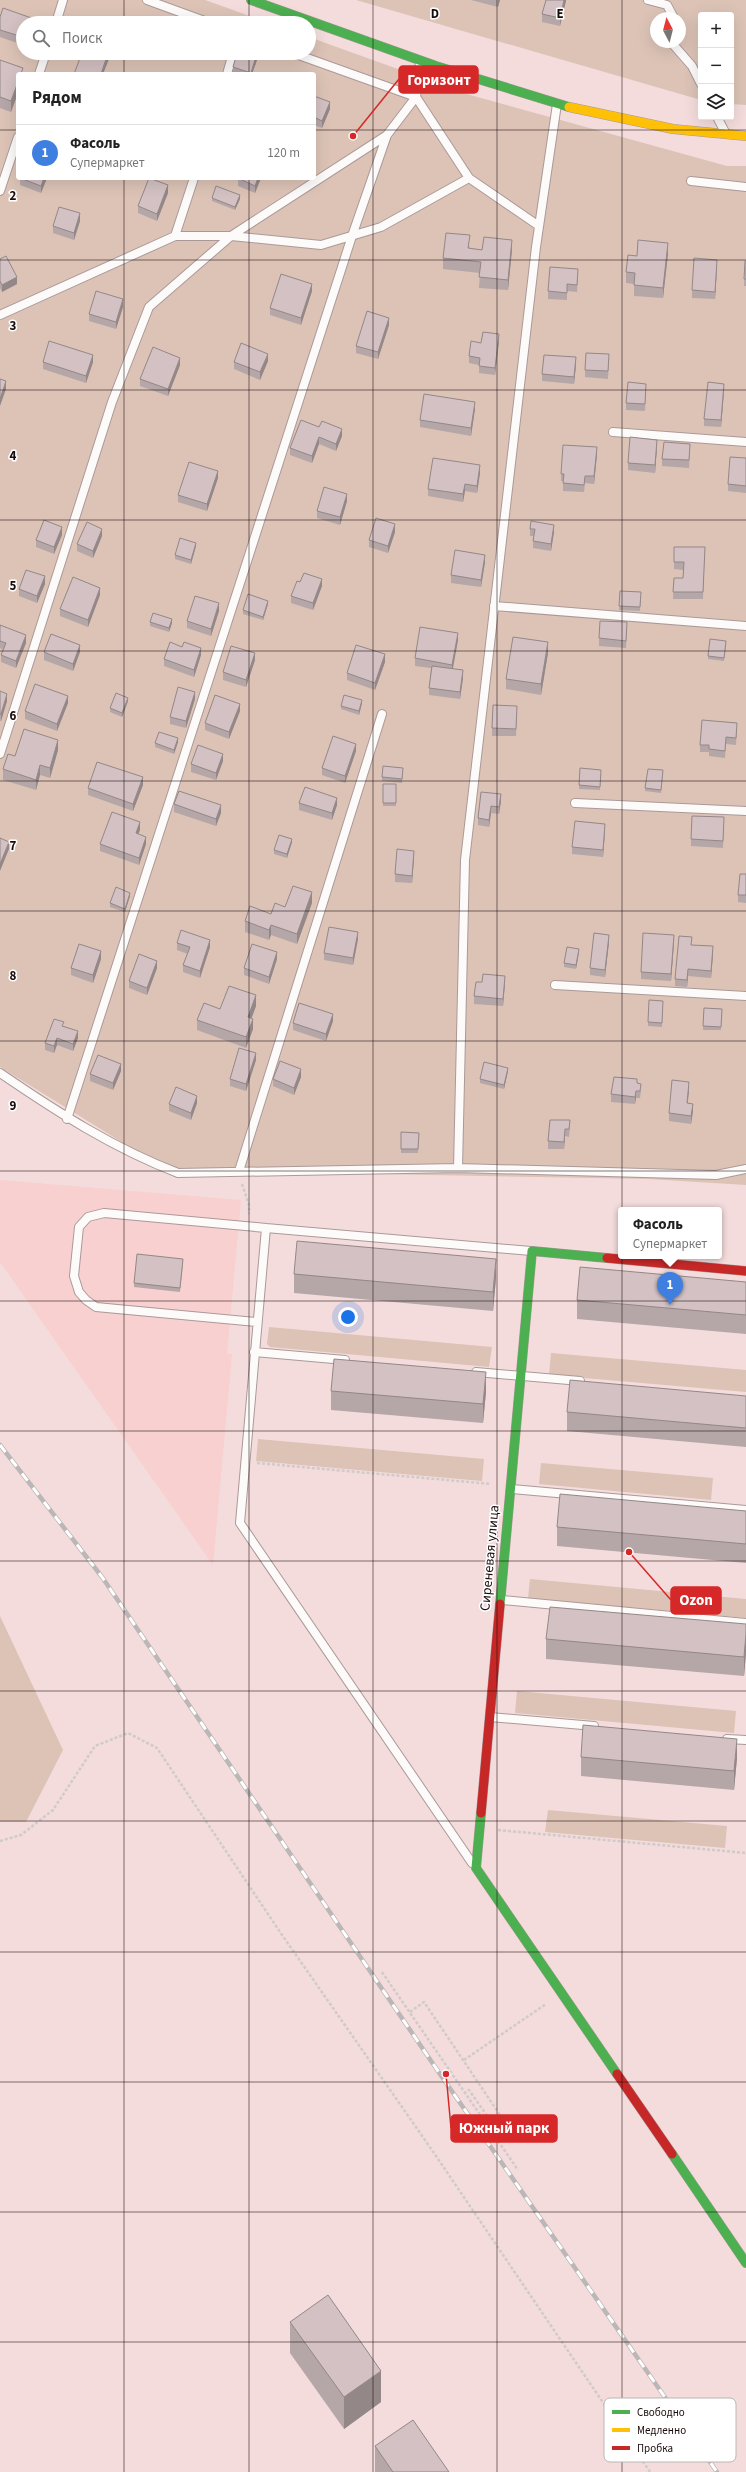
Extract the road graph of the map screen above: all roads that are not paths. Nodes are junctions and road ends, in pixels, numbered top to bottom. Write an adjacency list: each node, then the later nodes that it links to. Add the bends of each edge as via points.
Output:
1 (63, 0): 6 (lane)
2 (147, 0): 7 (lane)
3 (250, 0): 8 (street)
4 (648, 0): 5 (lane, via 667,5)
5 (671, 12)
6 (58, 16)
7 (191, 16)
8 (295, 16)
9 (316, 23): 14 (street)
10 (676, 48): 17 (lane, via 692,66)
11 (44, 60): 15 (lane)
12 (231, 60): 16 (lane)
13 (313, 60): 18 (lane)
14 (420, 60): 18 (lane); 19 (street)
15 (40, 72)
16 (228, 72)
17 (698, 78)
18 (416, 97): 22 (lane); 25 (lane)
19 (557, 103): 21 (street, via 673,129); 30 (lane)
20 (719, 120): 21 (lane)
21 (726, 134): 23 (street)
22 (387, 135): 32 (lane); 33 (lane)
23 (746, 136)
24 (16, 143): 29 (lane)
25 (468, 178): 30 (lane); 33 (lane, via 381,227)
26 (193, 180): 31 (lane)
27 (691, 180): 28 (lane)
28 (746, 187)
29 (0, 191)
30 (539, 226): 37 (lane)
31 (175, 236): 32 (lane); 34 (lane)
32 (232, 236): 33 (lane, via 321,244); 40 (lane, via 149,307 112,402)
33 (352, 236): 46 (lane)
34 (0, 315)
35 (612, 432): 36 (lane)
36 (746, 442)
37 (494, 606): 38 (lane); 47 (lane, via 465,860)
38 (746, 626)
39 (382, 714): 49 (lane)
40 (0, 754)
41 (575, 803): 42 (lane)
42 (746, 811)
43 (555, 985): 44 (lane)
44 (746, 996)
45 (0, 1073): 46 (lane)
46 (67, 1119): 49 (lane, via 139,1158 178,1173)
47 (458, 1168): 48 (lane, via 716,1175); 49 (lane)
48 (746, 1168)
49 (238, 1171)
50 (266, 1228): 51 (lane); 55 (lane); 55 (lane, via 94,1214 79,1227 74,1276 79,1292 96,1307)
51 (532, 1251): 52 (street); 59 (street, Сиреневая улица)
52 (618, 1259)
53 (622, 1259): 54 (street)
54 (746, 1270)
55 (257, 1322): 56 (lane)
56 (254, 1352): 57 (lane); 69 (lane, via 240,1524)
57 (356, 1361)
58 (466, 1371): 59 (lane)
59 (520, 1376): 60 (lane); 61 (street, Сиреневая улица)
60 (590, 1382)
61 (510, 1487): 62 (lane); 63 (street, Сиреневая улица)
62 (746, 1510)
63 (500, 1599): 64 (lane); 65 (street, Сиреневая улица)
64 (746, 1623)
65 (489, 1717): 66 (lane); 69 (street, Сиреневая улица)
66 (606, 1728)
67 (715, 1737): 68 (lane)
68 (746, 1740)
69 (476, 1868): 70 (street)
70 (746, 2263)

